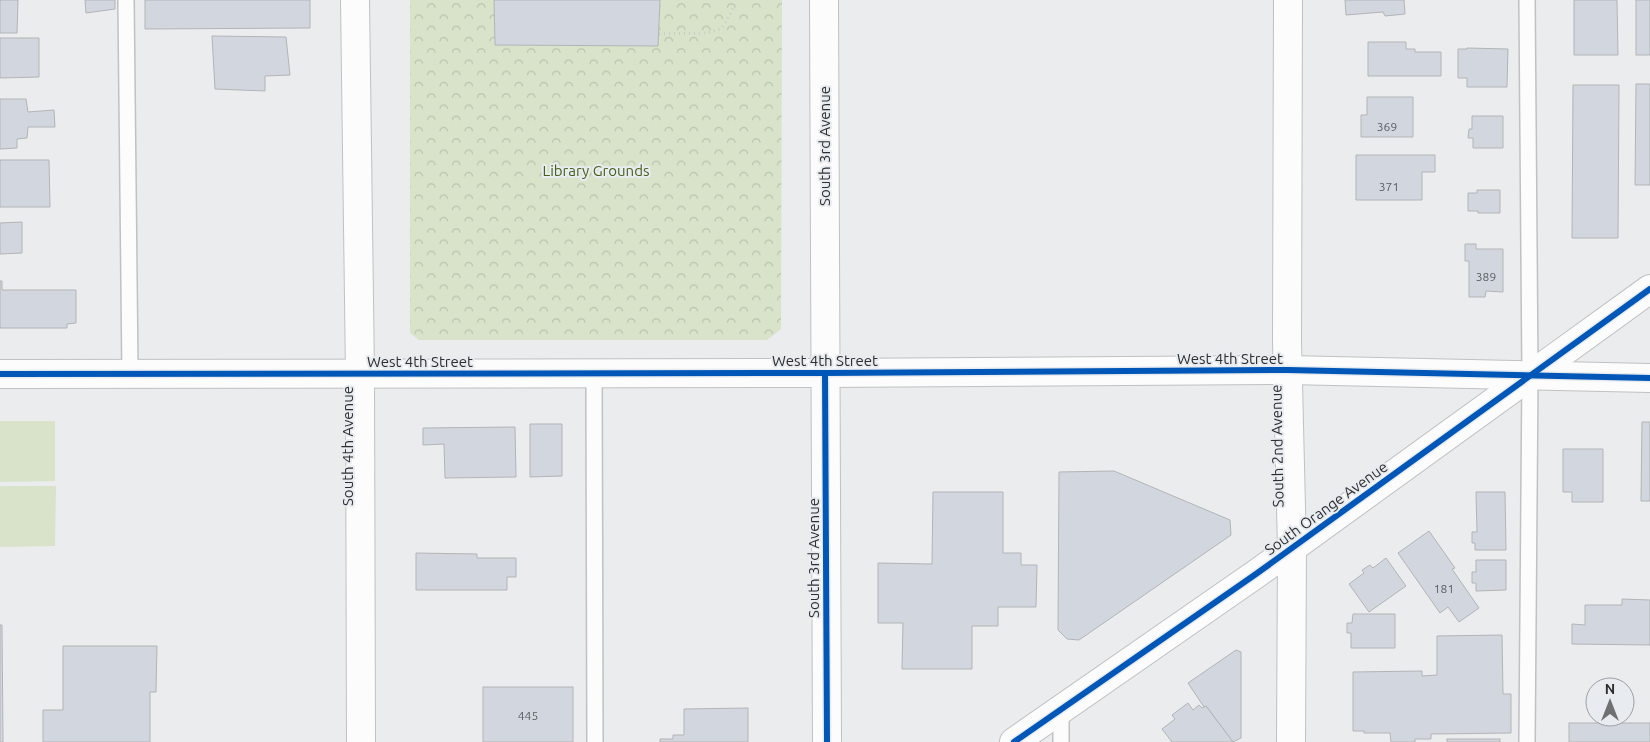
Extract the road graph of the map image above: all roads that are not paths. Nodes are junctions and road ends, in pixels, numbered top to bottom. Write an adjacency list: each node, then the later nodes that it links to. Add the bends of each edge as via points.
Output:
1 (126, 0): 10 (lane)
2 (355, 0): 11 (street, South 4th Avenue)
3 (824, 0): 8 (street, South 3rd Avenue)
4 (1288, 0): 7 (street, South 2nd Avenue)
5 (1526, 0): 13 (lane)
6 (1650, 289): 13 (street, South Orange Avenue)
7 (1288, 370): 8 (street, West 4th Street); 13 (street, West 4th Street); 15 (street, South 2nd Avenue)
8 (825, 373): 12 (street, West 4th Street); 19 (street, South 3rd Avenue)
9 (0, 374): 10 (street, West 4th Street)
10 (130, 374): 11 (street, West 4th Street)
11 (360, 374): 12 (street, West 4th Street); 17 (street, South 4th Avenue)
12 (594, 374): 18 (lane)
13 (1530, 375): 14 (street, West 4th Street); 15 (street, South Orange Avenue); 23 (lane)
14 (1650, 378)
15 (1292, 549): 16 (street, South Orange Avenue); 22 (street, South 2nd Avenue)
16 (1061, 709): 20 (street, South Orange Avenue); 21 (lane)
17 (361, 742)
18 (595, 742)
19 (826, 742)
20 (1014, 742)
21 (1061, 742)
22 (1291, 742)
23 (1527, 742)

